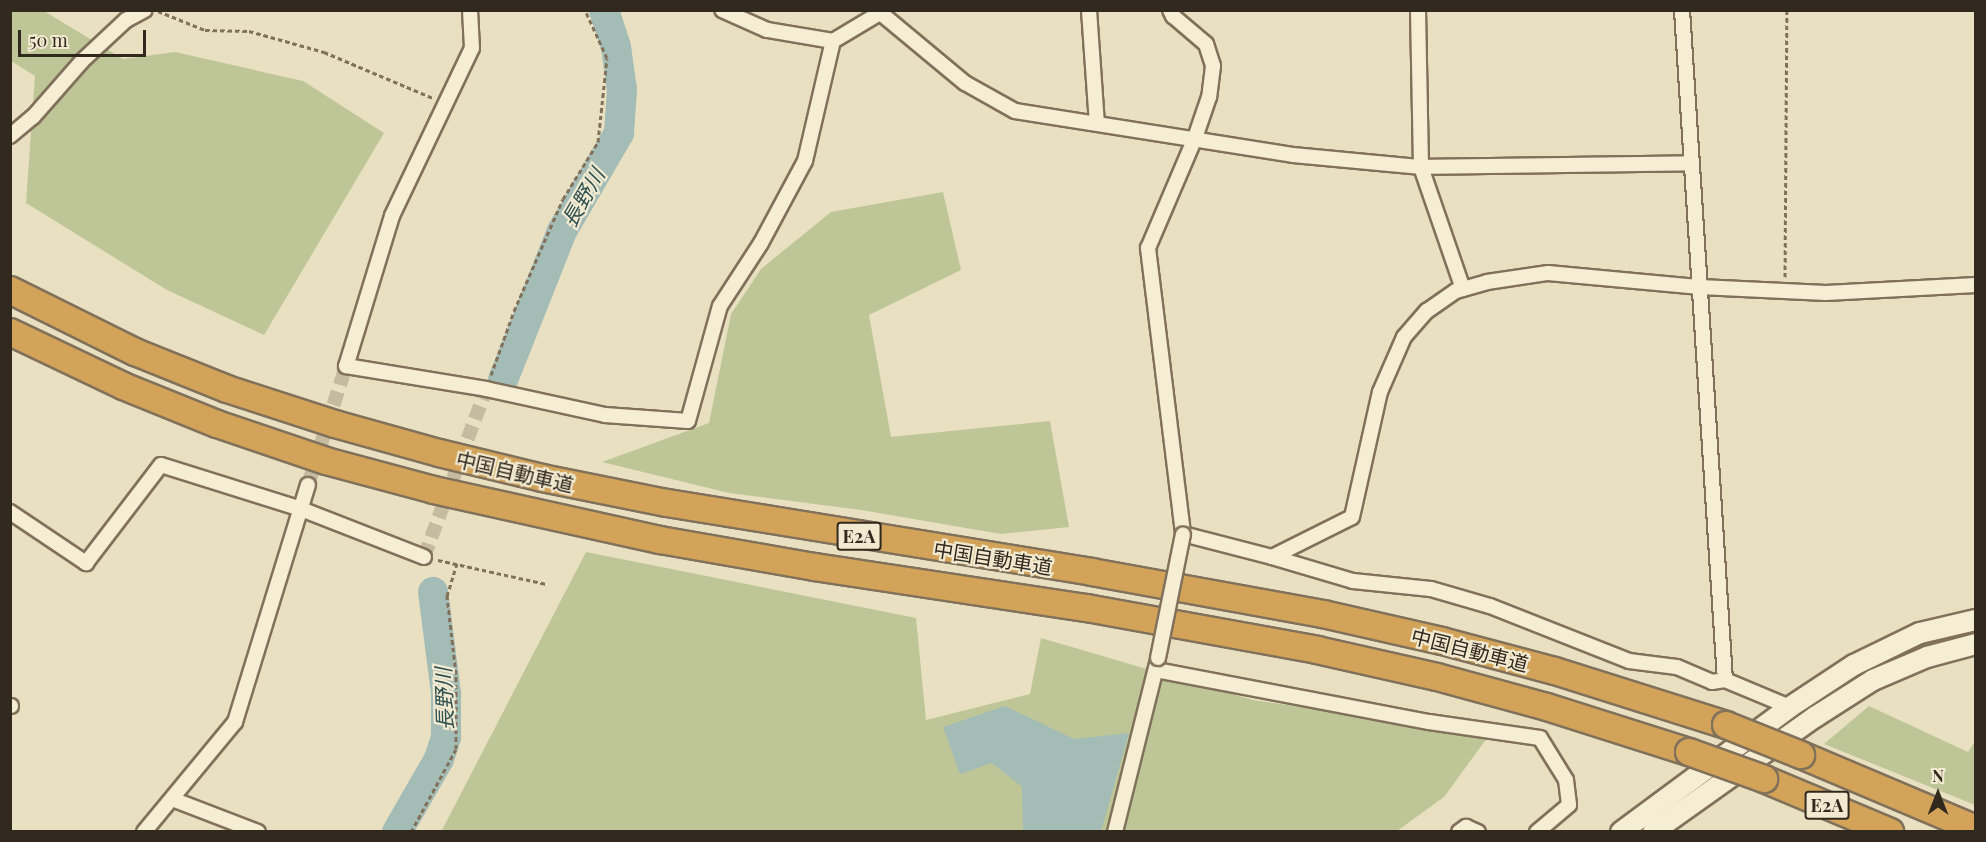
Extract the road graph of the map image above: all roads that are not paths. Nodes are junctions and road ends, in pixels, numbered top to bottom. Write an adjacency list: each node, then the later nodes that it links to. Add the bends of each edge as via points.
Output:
1 (145, 10): 11 (street, via 126,20 82,61 33,117)
2 (470, 10): 9 (street, via 472,48 392,216 346,366 486,389 604,415 688,421 720,306 761,243 805,161)
3 (722, 10): 9 (street, via 767,30)
4 (1089, 10): 10 (street)
5 (1170, 10): 12 (street, via 1206,44 1213,66 1209,97)
6 (1418, 10): 14 (street)
7 (1682, 10): 13 (street)
8 (879, 12): 9 (street); 10 (street, via 965,82 1015,111)
9 (833, 40)
10 (1097, 123): 12 (street)
11 (10, 136)
12 (1195, 138): 14 (street, via 1293,155); 23 (street, via 1148,248)
13 (1691, 163): 14 (street); 16 (street)
14 (1421, 167): 17 (street)
15 (1976, 285): 16 (street, via 1826,293)
16 (1700, 287): 17 (street, via 1548,273); 29 (street)
17 (1463, 289): 25 (street, via 1427,311 1404,337 1380,392 1352,517)
18 (10, 290): 32 (highway, 中国自動車道 / E2A, bridge, via 135,352 227,389 439,453 667,503 1103,574 1323,614 1442,641 1555,671 1726,725)
19 (10, 332): 41 (highway, 中国自動車道 / E2A, bridge, via 123,386 218,424 434,490 660,540 1087,608 1317,650 1547,707 1764,779)
20 (308, 486): 21 (street)
21 (301, 509): 22 (street, via 161,465 86,563); 24 (street); 31 (street, via 235,722)
22 (10, 512)
23 (1183, 534): 25 (street); 28 (street, bridge)
24 (424, 557)
25 (1272, 557): 29 (street, via 1353,581 1431,589 1490,606 1629,661 1677,667 1712,682)
26 (1976, 620): 30 (street, via 1920,633 1854,665)
27 (1976, 644): 40 (street, via 1927,657 1873,680)
28 (1157, 664): 35 (street); 38 (street, via 1429,722 1540,738 1566,780 1569,804)
29 (1725, 680): 30 (street)
30 (1790, 707): 39 (street)
31 (172, 799): 33 (street); 34 (street)
32 (1976, 829)
33 (144, 831)
34 (258, 831)
35 (1115, 831)
36 (1459, 831): 37 (street, via 1466,827)
37 (1478, 831)
38 (1537, 831)
39 (1621, 831)
40 (1653, 831)
41 (1890, 831)

